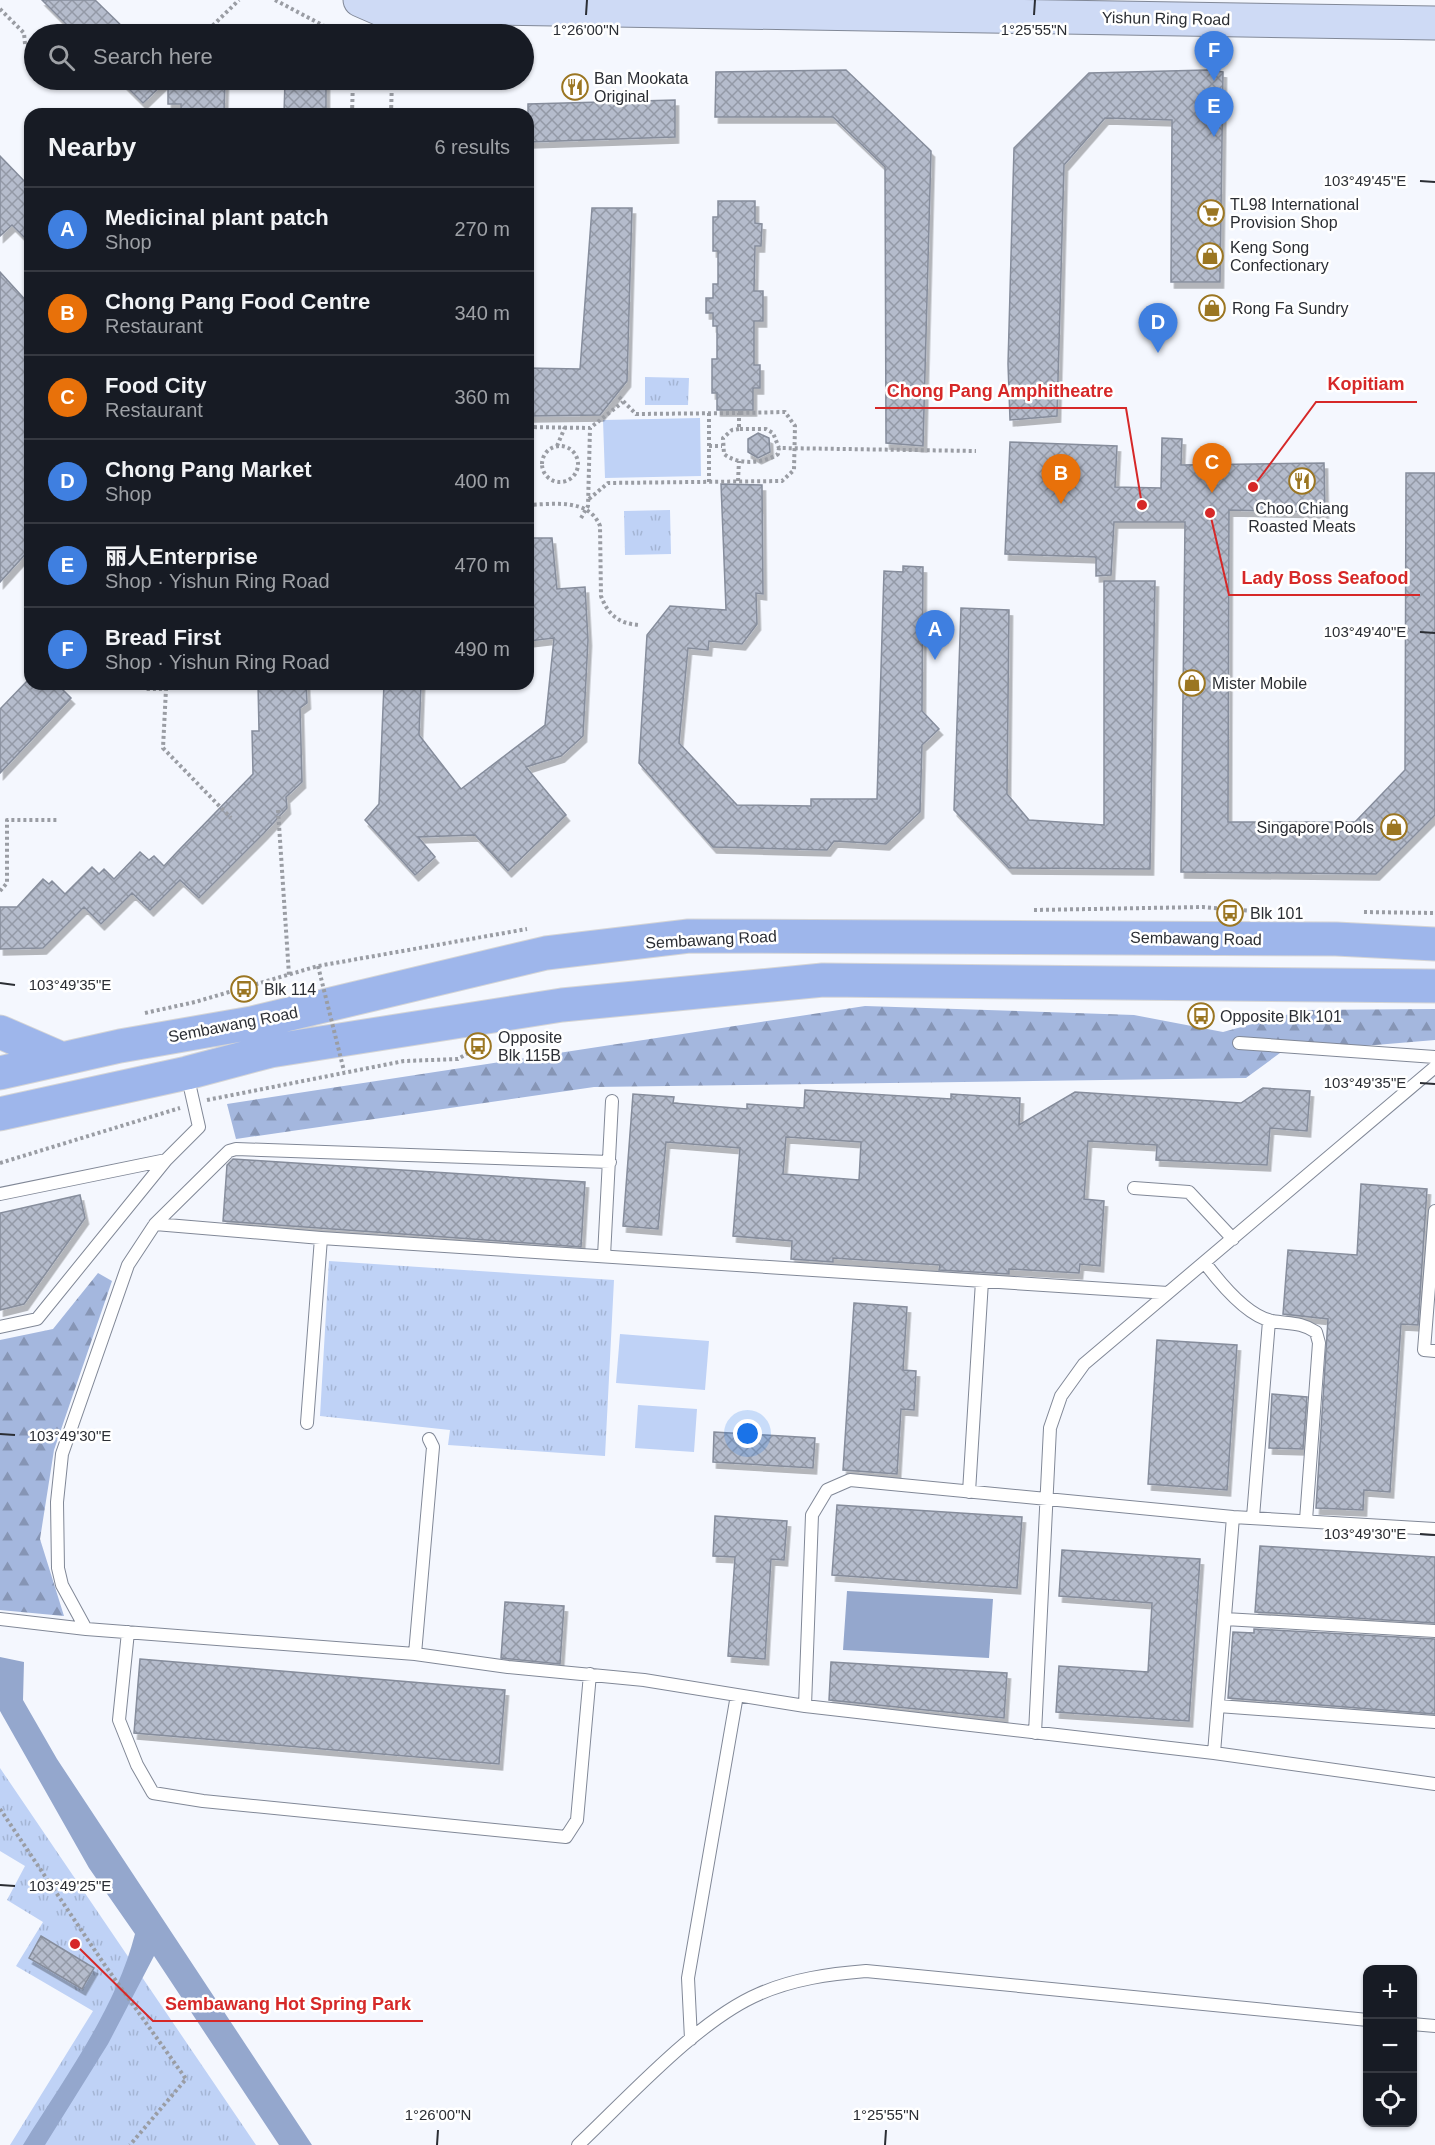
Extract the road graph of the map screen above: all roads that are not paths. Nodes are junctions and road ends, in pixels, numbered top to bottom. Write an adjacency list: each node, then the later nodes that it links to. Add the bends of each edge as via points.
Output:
1 (360, 0): 2 (main road, Yishun Ring Road, via 383,10 1318,15)
2 (1435, 23)
3 (1433, 942): 8 (main road, Sembawang Road, via 689,936 546,953 252,1023)
4 (1435, 986): 11 (main road, Sembawang Road, via 823,980 562,1005 270,1051)
5 (0, 1032): 8 (main road)
6 (1239, 1044): 7 (lane)
7 (1435, 1057)
8 (60, 1058): 10 (main road, Sembawang Road)
9 (1435, 1067): 21 (lane)
10 (0, 1073)
11 (189, 1088): 13 (main road, Sembawang Road); 14 (lane, via 199,1126)
12 (612, 1101): 15 (lane)
13 (0, 1114)
14 (166, 1160): 17 (lane); 27 (lane, via 37,1319)
15 (610, 1162): 19 (lane, via 236,1149 229,1151); 22 (lane)
16 (1134, 1188): 21 (lane, via 1189,1192)
17 (0, 1194)
18 (1435, 1210): 28 (lane, via 1424,1350)
19 (155, 1224): 20 (lane); 39 (lane, via 128,1265 62,1454 57,1502 58,1568 62,1585)
20 (321, 1238): 22 (lane); 29 (lane)
21 (1233, 1239): 23 (lane)
22 (604, 1257): 24 (lane)
23 (1205, 1263): 25 (lane); 26 (lane, via 1224,1288)
24 (982, 1281): 25 (lane); 31 (lane)
25 (1168, 1293): 32 (lane, via 1084,1364 1061,1396 1050,1428)
26 (1269, 1320): 34 (lane); 35 (lane, via 1302,1323 1316,1332 1319,1343)
27 (0, 1327)
28 (1435, 1351)
29 (307, 1423)
30 (429, 1439): 42 (lane, via 433,1447)
31 (969, 1492): 32 (lane); 46 (lane, via 850,1480 827,1490 812,1515)
32 (1046, 1499): 33 (lane); 48 (lane)
33 (1233, 1517): 34 (lane); 38 (lane)
34 (1253, 1517): 35 (lane)
35 (1306, 1520): 36 (lane)
36 (1435, 1529)
37 (0, 1619): 39 (lane)
38 (1225, 1619): 40 (lane); 45 (lane)
39 (86, 1629): 41 (lane)
40 (1435, 1631)
41 (128, 1632): 42 (lane); 43 (lane, via 119,1720 153,1793 566,1838 577,1820)
42 (415, 1654): 43 (lane)
43 (590, 1674): 44 (lane)
44 (737, 1695): 46 (lane); 54 (lane, via 688,1978)
45 (1218, 1706): 47 (lane); 49 (lane)
46 (805, 1707): 48 (lane)
47 (1435, 1722)
48 (1035, 1733): 49 (lane)
49 (1214, 1753): 50 (lane)
50 (1435, 1784)
51 (1363, 2020): 54 (lane, via 866,1971 822,1976 759,1994 726,2012)
52 (1417, 2024): 53 (lane)
53 (1435, 2026)
54 (692, 2039): 55 (lane)
55 (578, 2145)

